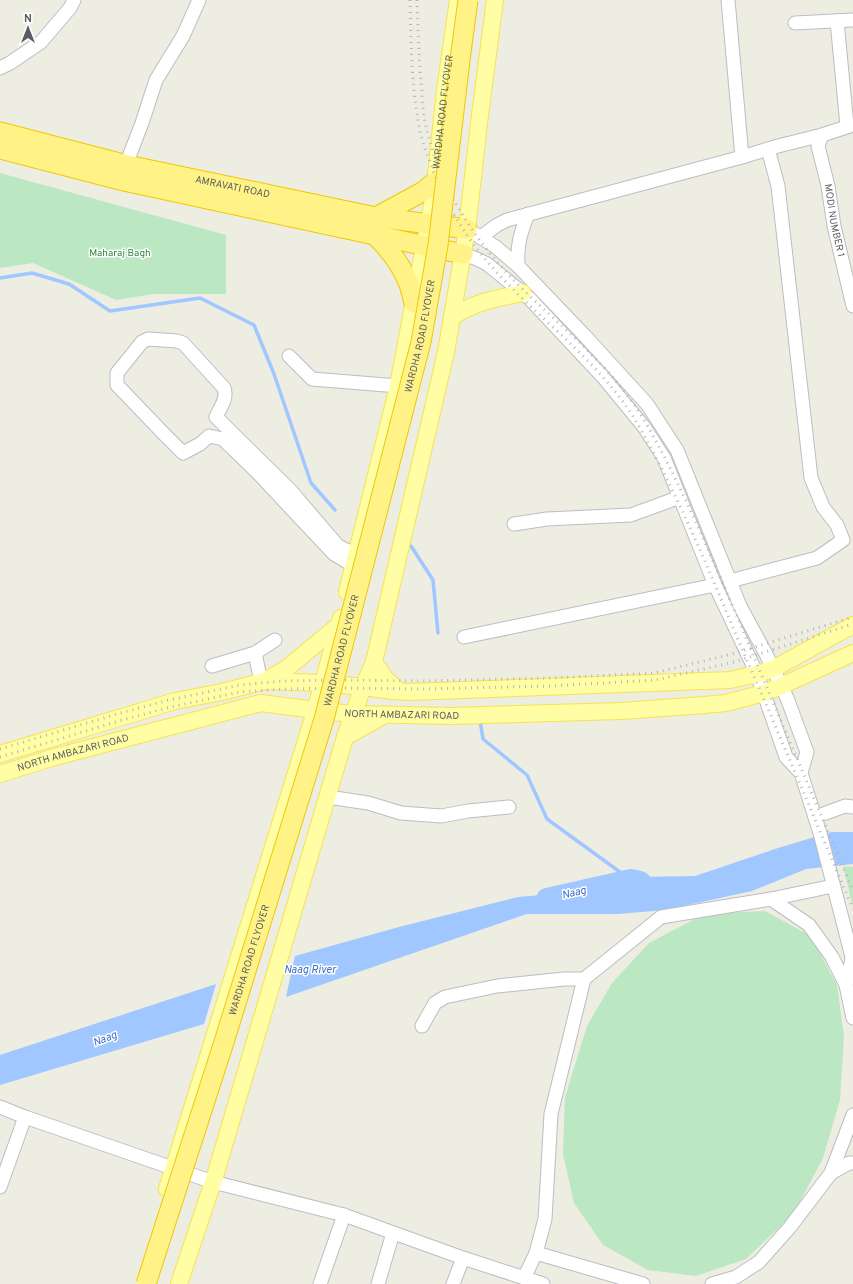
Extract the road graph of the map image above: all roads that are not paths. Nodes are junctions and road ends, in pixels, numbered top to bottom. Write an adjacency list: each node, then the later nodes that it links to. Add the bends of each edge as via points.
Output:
1 (74, 0): 11 (street, via 41,42)
2 (199, 0): 18 (street, via 183,36 156,80 130,154)
3 (458, 0): 19 (main road, WARDHA ROAD FLYOVER)
4 (468, 0): 88 (highway, WARDHA ROAD FLYOVER, bridge, via 438,245 421,342 324,719)
5 (478, 0): 89 (highway, WARDHA ROAD FLYOVER, via 464,99 446,279 428,364 329,746 215,1115)
6 (495, 0): 23 (main road, via 480,115)
7 (728, 0): 17 (street)
8 (853, 20): 9 (street)
9 (837, 21): 10 (street); 12 (street)
10 (795, 23)
11 (0, 68)
12 (850, 125): 14 (street)
13 (0, 132): 18 (highway, AMRAVATI ROAD)
14 (822, 135): 16 (street); 28 (street, MODI NUMBER 1, via 818,146)
15 (0, 149): 18 (highway, AMRAVATI ROAD)
16 (768, 149): 17 (street); 37 (street, via 778,186 811,478 823,507 837,525 843,540 818,558)
17 (742, 157): 20 (street)
18 (126, 173): 22 (highway, AMRAVATI ROAD)
19 (435, 182): 21 (main road, WARDHA ROAD FLYOVER); 22 (highway)
20 (528, 214): 23 (street, via 507,220); 25 (street, via 518,241)
21 (428, 224): 22 (highway, AMRAVATI ROAD); 23 (highway, AMRAVATI ROAD); 24 (main road, WARDHA ROAD FLYOVER)
22 (375, 225): 24 (highway, AMRAVATI ROAD); 27 (highway, via 409,283)
23 (469, 240): 24 (highway, AMRAVATI ROAD); 25 (street, via 496,247); 26 (street, via 478,259); 29 (main road)
24 (424, 244): 27 (main road, WARDHA ROAD FLYOVER)
25 (518, 266): 37 (street, via 647,404 677,450)
26 (523, 293): 29 (main road, via 479,303); 34 (street, via 602,377 644,427 664,458)
27 (414, 303): 31 (main road, WARDHA ROAD FLYOVER)
28 (853, 306)
29 (452, 317): 45 (main road)
30 (289, 356): 31 (street, via 312,379)
31 (398, 386): 36 (main road, WARDHA ROAD FLYOVER)
32 (216, 417): 33 (street); 33 (street, via 225,398 224,388 183,343 148,339 142,342 117,373 117,385 183,453); 36 (street)
33 (209, 436): 36 (street, via 223,439 256,470 334,554)
34 (680, 497): 35 (street, via 631,515 548,519); 38 (street)
35 (514, 524)
36 (355, 561): 39 (main road, WARDHA ROAD FLYOVER)
37 (730, 581): 47 (street)
38 (715, 585): 41 (street); 48 (street)
39 (339, 625): 49 (main road, via 286,669); 50 (main road, WARDHA ROAD FLYOVER)
40 (853, 625): 47 (main road, NORTH AMBAZARI ROAD)
41 (464, 637)
42 (275, 640): 43 (street)
43 (255, 653): 46 (street); 49 (street)
44 (853, 653): 52 (main road, NORTH AMBAZARI ROAD)
45 (374, 662): 51 (main road); 53 (main road, via 385,678)
46 (212, 666)
47 (773, 669): 48 (main road, NORTH AMBAZARI ROAD); 52 (street)
48 (756, 674): 53 (main road, NORTH AMBAZARI ROAD, via 730,680); 54 (street)
49 (263, 681): 50 (main road, NORTH AMBAZARI ROAD); 59 (main road, NORTH AMBAZARI ROAD, via 176,701)
50 (322, 683): 51 (main road, NORTH AMBAZARI ROAD); 55 (main road, WARDHA ROAD FLYOVER)
51 (363, 686): 53 (main road, NORTH AMBAZARI ROAD); 56 (main road)
52 (781, 686): 54 (main road, NORTH AMBAZARI ROAD); 61 (street, via 807,752)
53 (399, 691)
54 (764, 693): 57 (main road, NORTH AMBAZARI ROAD, via 726,703 621,711 451,716); 61 (street, via 786,757)
55 (315, 710): 56 (main road, NORTH AMBAZARI ROAD); 60 (main road, NORTH AMBAZARI ROAD, via 261,703); 78 (main road, WARDHA ROAD FLYOVER)
56 (353, 714): 57 (main road, NORTH AMBAZARI ROAD); 58 (main road)
57 (387, 714): 58 (main road)
58 (345, 737): 63 (main road)
59 (5, 752): 60 (main road)
60 (18, 769): 62 (main road, NORTH AMBAZARI ROAD)
61 (801, 773): 66 (street)
62 (0, 774)
63 (328, 797): 64 (street, via 368,803 401,813 441,816); 80 (main road)
64 (509, 807)
65 (853, 807): 66 (street, via 845,806)
66 (815, 817): 67 (street)
67 (832, 881): 68 (street); 69 (street)
68 (771, 900): 70 (street, via 661,917); 71 (street, via 809,925 832,957)
69 (853, 960): 71 (street)
70 (584, 978): 73 (street, via 497,986 444,997 435,1003); 84 (street, via 551,1114 545,1219)
71 (846, 985): 72 (street)
72 (853, 1018)
73 (422, 1026)
74 (0, 1107): 76 (street)
75 (853, 1115): 79 (street)
76 (26, 1117): 78 (street); 81 (street)
77 (853, 1163): 79 (street)
78 (173, 1168): 80 (street); 87 (main road, WARDHA ROAD FLYOVER)
79 (830, 1172): 96 (street, via 790,1227 759,1262 736,1277)
80 (213, 1182): 82 (street); 90 (main road)
81 (0, 1187)
82 (344, 1215): 83 (street); 91 (street)
83 (394, 1233): 85 (street); 92 (street)
84 (536, 1253): 86 (street); 95 (street)
85 (463, 1258): 86 (street); 93 (street)
86 (516, 1279): 94 (street)
87 (137, 1284)
88 (146, 1284)
89 (159, 1284)
90 (179, 1284)
91 (320, 1284)
92 (378, 1284)
93 (453, 1284)
94 (543, 1284)
95 (643, 1284)
96 (712, 1284)

